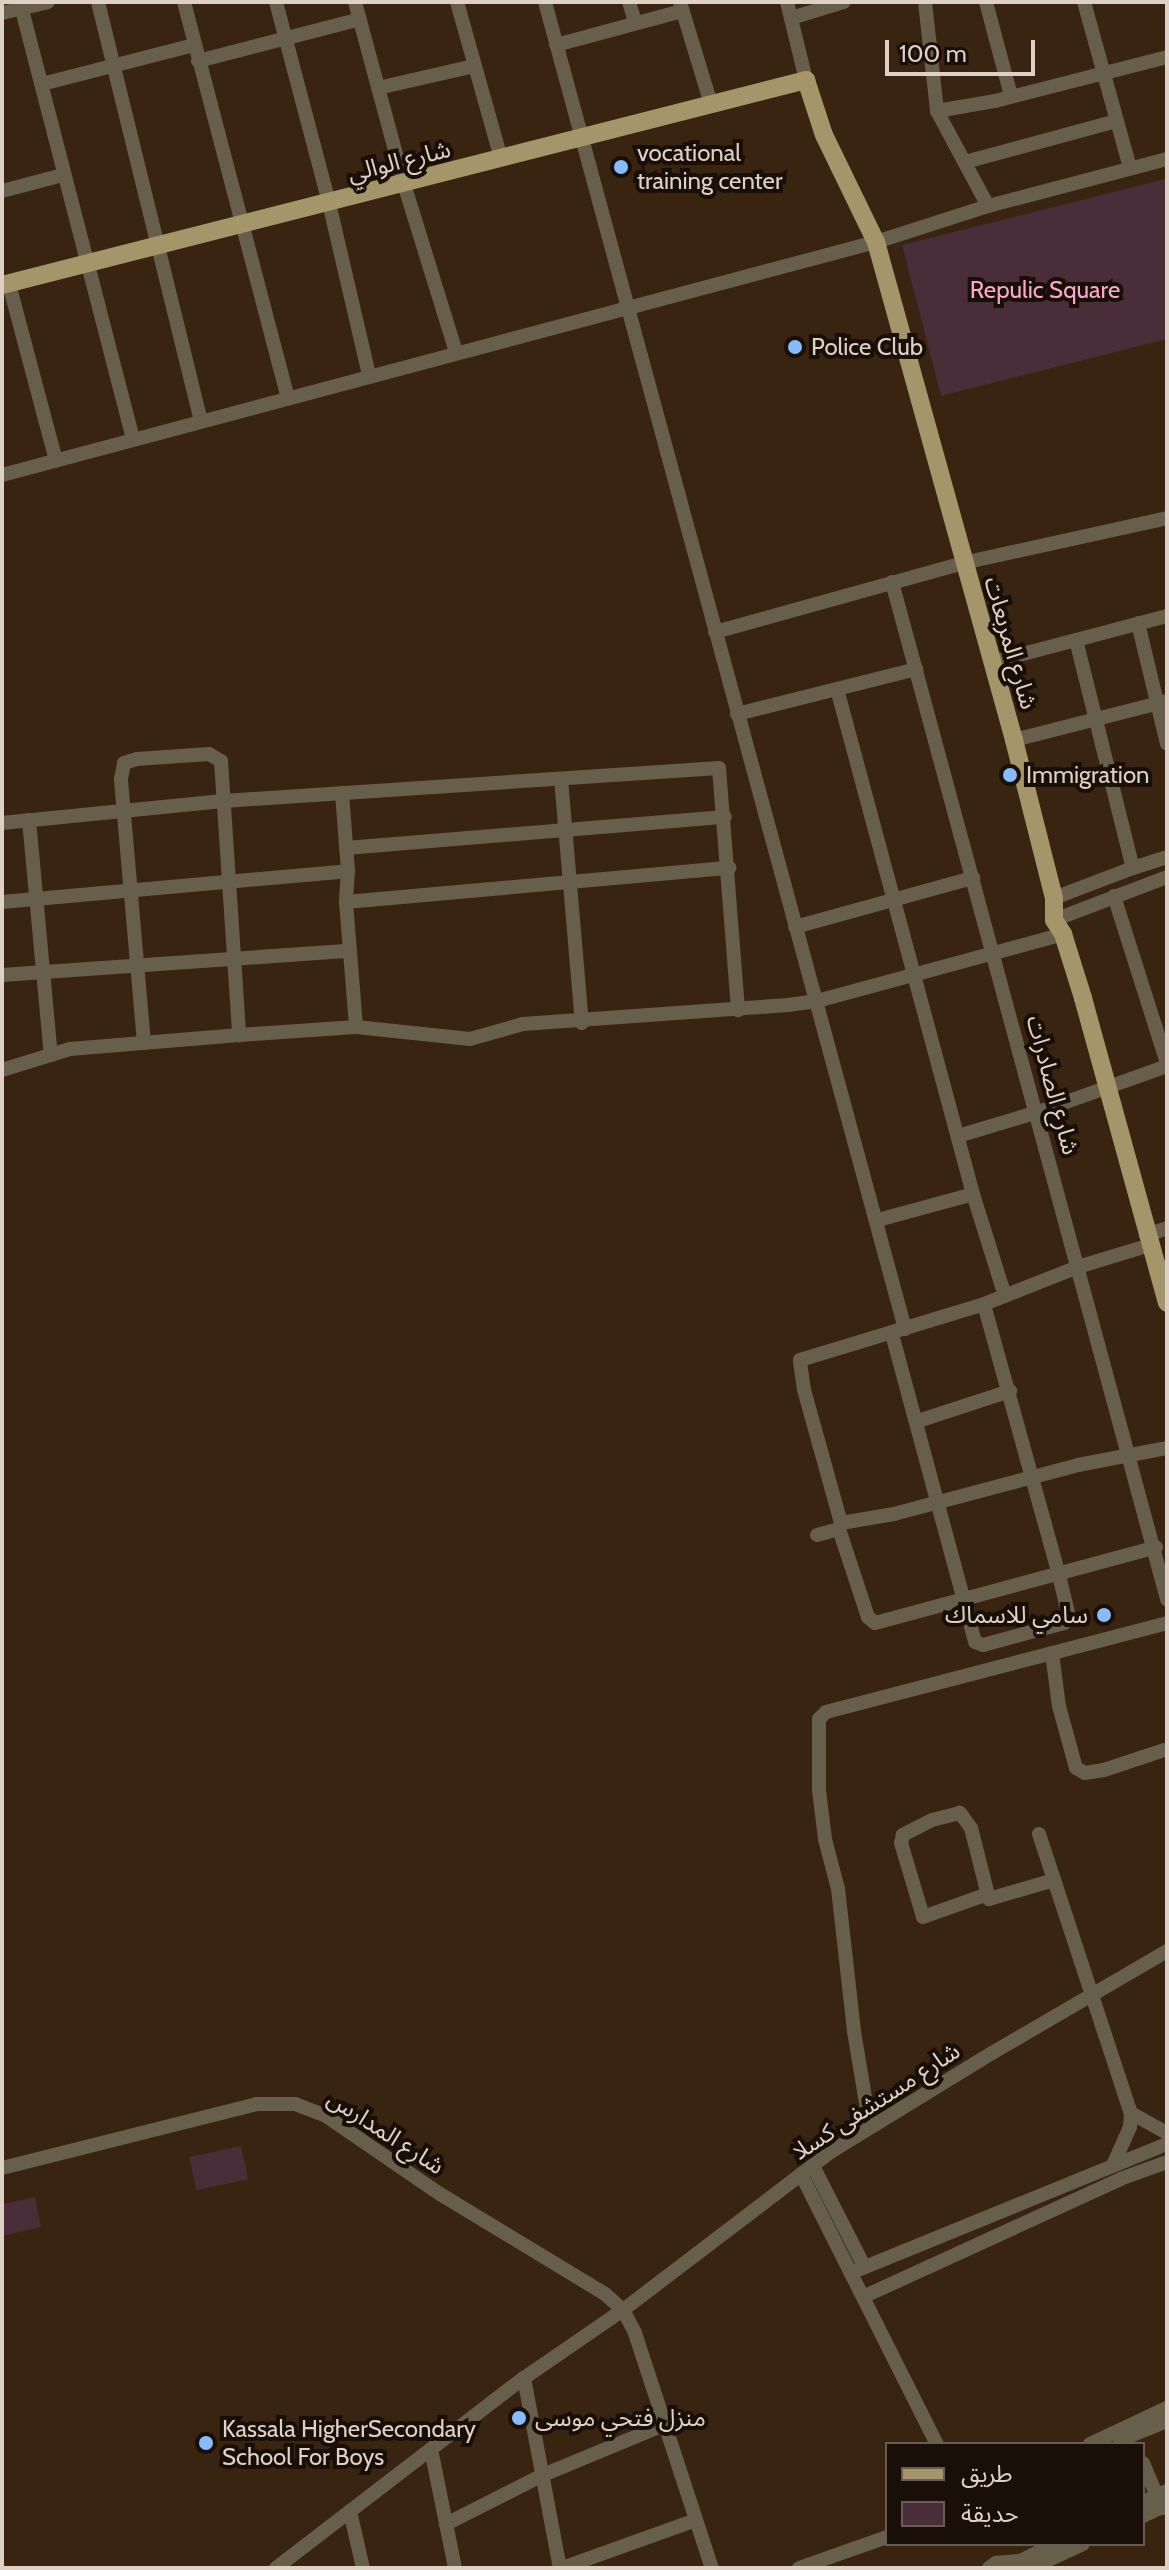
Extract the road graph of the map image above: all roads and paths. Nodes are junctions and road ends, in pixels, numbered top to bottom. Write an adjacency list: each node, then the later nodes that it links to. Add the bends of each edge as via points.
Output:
1 (48, 2): 14 (street)
2 (98, 2): 25 (street)
3 (184, 2): 21 (street)
4 (276, 2): 20 (street)
5 (355, 2): 18 (street)
6 (457, 2): 26 (street)
7 (545, 2): 22 (street)
8 (629, 2): 19 (street)
9 (787, 2): 17 (street, شارع المربعات)
10 (844, 2): 17 (street)
11 (925, 2): 33 (street)
12 (986, 2): 31 (street)
13 (1084, 2): 27 (street)
14 (21, 5): 16 (street); 29 (street)
15 (681, 6): 19 (street); 32 (street)
16 (2, 13)
17 (791, 18): 28 (street, شارع المربعات)
18 (360, 19): 20 (street); 30 (street)
19 (635, 22): 22 (street)
20 (285, 38): 24 (street); 43 (street)
21 (194, 45): 24 (street); 25 (street)
22 (556, 45): 35 (street)
23 (1167, 57): 27 (street)
24 (198, 61): 45 (street)
25 (115, 66): 29 (street); 47 (street)
26 (474, 66): 30 (street); 36 (street)
27 (1102, 73): 31 (street); 34 (street)
28 (806, 80): 32 (main road, شارع الوالي); 46 (main road, شارع المربعات, via 824,135)
29 (42, 84): 40 (street)
30 (378, 88): 41 (street)
31 (1011, 96): 33 (street)
32 (711, 104): 35 (main road, شارع الوالي)
33 (937, 111): 38 (street)
34 (1117, 121): 38 (street); 39 (street)
35 (583, 138): 36 (main road, شارع الوالي); 50 (street)
36 (501, 159): 41 (main road, شارع الوالي)
37 (1167, 159): 39 (street)
38 (965, 162): 44 (street)
39 (1130, 168): 44 (street)
40 (63, 175): 42 (street); 48 (street)
41 (404, 184): 43 (main road, شارع الوالي); 51 (street)
42 (2, 191)
43 (329, 203): 45 (main road, شارع الوالي); 52 (street)
44 (988, 206): 46 (street)
45 (241, 225): 47 (main road, شارع الوالي); 53 (street)
46 (876, 242): 50 (street); 59 (main road, شارع المربعات)
47 (160, 246): 48 (main road, شارع الوالي); 54 (street)
48 (85, 264): 49 (main road, شارع الوالي); 55 (street)
49 (6, 284): 56 (street)
50 (625, 307): 51 (street); 63 (street)
51 (456, 352): 52 (street)
52 (369, 375): 53 (street)
53 (288, 398): 54 (street)
54 (201, 421): 55 (street)
55 (133, 440): 56 (street)
56 (56, 461): 57 (street)
57 (2, 475)
58 (1167, 518): 59 (street)
59 (963, 563): 60 (street); 65 (main road, شارع المربعات)
60 (892, 582): 63 (street); 66 (street, شارع الصادرات)
61 (1167, 616): 62 (street)
62 (1138, 623): 64 (street); 68 (street)
63 (715, 632): 69 (street)
64 (1076, 640): 65 (street); 70 (street)
65 (992, 662): 71 (main road, شارع المربعات)
66 (916, 669): 67 (street); 87 (street, شارع الصادرات)
67 (837, 689): 69 (street); 94 (street)
68 (1162, 702): 70 (street); 72 (street)
69 (737, 714): 97 (street)
70 (1096, 719): 71 (street); 84 (street)
71 (1014, 740): 92 (main road, شارع المربعات)
72 (1167, 744)
73 (561, 779): 74 (street); 77 (street, via 719,768); 80 (street)
74 (342, 793): 75 (street); 81 (street)
75 (223, 801): 76 (street); 76 (street, via 218,756 137,759 122,769); 89 (street)
76 (125, 811): 78 (street); 90 (street)
77 (725, 817): 80 (street); 83 (street)
78 (29, 820): 79 (street); 93 (street)
79 (2, 823)
80 (565, 830): 81 (street); 88 (street)
81 (346, 848): 85 (street)
82 (1167, 857): 84 (street)
83 (729, 868): 88 (street); 107 (street)
84 (1133, 868): 92 (street)
85 (348, 871): 89 (street); 96 (street)
86 (1167, 877): 91 (street)
87 (973, 878): 94 (street); 100 (street, شارع الصادرات)
88 (569, 881): 96 (street); 108 (street)
89 (229, 883): 90 (street); 101 (street)
90 (132, 890): 93 (street); 102 (street)
91 (1114, 896): 98 (street); 113 (street)
92 (1054, 898): 98 (main road, شارع المربعات)
93 (36, 899): 95 (street); 104 (street)
94 (896, 899): 97 (street); 103 (street)
95 (2, 902)
96 (346, 902): 99 (street)
97 (795, 927): 106 (street)
98 (1058, 927): 100 (street); 115 (main road, شارع المربعات)
99 (349, 951): 101 (street); 109 (street)
100 (994, 952): 103 (street); 116 (street, شارع الصادرات)
101 (233, 958): 102 (street); 110 (street)
102 (137, 965): 104 (street); 111 (street)
103 (914, 971): 106 (street); 117 (street)
104 (43, 972): 105 (street); 112 (street)
105 (2, 975)
106 (817, 1001): 107 (street); 119 (street)
107 (738, 1010): 108 (street)
108 (582, 1023): 109 (street, via 523,1024 470,1039)
109 (356, 1027): 110 (street)
110 (239, 1035): 111 (street)
111 (144, 1043): 112 (street)
112 (51, 1055): 114 (street)
113 (1167, 1064): 115 (street)
114 (2, 1070)
115 (1105, 1086): 116 (street); 121 (main road, شارع المربعات)
116 (1038, 1112): 117 (street); 122 (street, شارع الصادرات)
117 (958, 1136): 118 (street)
118 (973, 1194): 119 (street); 124 (street)
119 (878, 1220): 127 (street)
120 (1167, 1228): 121 (street)
121 (1148, 1240): 122 (street); 123 (main road, شارع المربعات)
122 (1078, 1267): 124 (street); 133 (street, شارع الصادرات)
123 (1164, 1283): 125 (main road, شارع المربعات)
124 (1005, 1296): 126 (street)
125 (1167, 1303)
126 (984, 1304): 127 (street); 128 (street)
127 (899, 1331): 129 (street); 136 (street, via 800,1360)
128 (1010, 1391): 129 (street); 134 (street)
129 (918, 1421): 135 (street)
130 (1167, 1439): 132 (street)
131 (1167, 1448): 132 (street)
132 (1150, 1449): 133 (street)
133 (1130, 1453): 134 (street); 138 (street, شارع الصادرات)
134 (1033, 1476): 135 (street); 139 (street)
135 (939, 1502): 136 (street); 141 (street)
136 (840, 1526): 137 (street); 141 (street, via 868,1617 875,1623)
137 (817, 1535)
138 (1156, 1547): 139 (street); 140 (street, شارع الصادرات)
139 (1059, 1575): 141 (street); 141 (street, via 1069,1617 1064,1623 980,1645)
140 (1167, 1599)
141 (965, 1601)
142 (1167, 1623): 143 (street)
143 (1052, 1653): 144 (street, via 1076,1768 1085,1773 1104,1770); 151 (street, via 826,1712 819,1719 825,1839 838,1889)
144 (1164, 1750)
145 (1039, 1834): 146 (street)
146 (1054, 1880): 147 (street); 149 (street)
147 (989, 1899): 147 (street, via 988,1894 923,1917 903,1835 960,1813 971,1828)
148 (1167, 1951): 149 (street, شارع مستشفى كسلا)
149 (1092, 1993): 150 (street); 151 (street, شارع مستشفى كسلا)
150 (1131, 2113): 152 (street); 155 (street)
151 (870, 2127): 157 (street, شارع مستشفى كسلا)
152 (1167, 2133)
153 (1167, 2144): 155 (street)
154 (1167, 2162): 160 (street)
155 (1114, 2163): 158 (street)
156 (2, 2168): 162 (street, شارع المدارس, via 256,2104 295,2104 326,2116)
157 (807, 2170): 159 (street); 162 (street, شارع مستشفى كسلا)
158 (921, 2246): 159 (street); 160 (street)
159 (858, 2269): 161 (street)
160 (929, 2269): 161 (street)
161 (865, 2296): 167 (street)
162 (623, 2310): 163 (street, شارع مستشفى كسلا); 165 (street)
163 (524, 2378): 169 (street, شارع مستشفى كسلا); 171 (street)
164 (1166, 2417): 166 (street); 168 (street)
165 (664, 2425): 171 (street); 174 (street)
166 (1133, 2440)
167 (936, 2442)
168 (1096, 2442)
169 (431, 2449): 173 (street, شارع مستشفى كسلا); 175 (street)
170 (1145, 2471): 172 (street)
171 (543, 2475): 175 (street); 184 (street)
172 (1153, 2505)
173 (350, 2511): 180 (street, شارع مستشفى كسلا); 182 (street)
174 (696, 2520): 184 (street); 185 (street)
175 (446, 2524): 183 (street)
176 (885, 2538): 186 (street)
177 (885, 2546): 187 (street)
178 (1051, 2546): 188 (street)
179 (1079, 2546): 189 (street)
180 (296, 2561): 181 (street, شارع مستشفى كسلا)
181 (276, 2568)
182 (363, 2568)
183 (455, 2568)
184 (561, 2568)
185 (712, 2568)
186 (799, 2568)
187 (829, 2568)
188 (989, 2568)
189 (1031, 2568)

